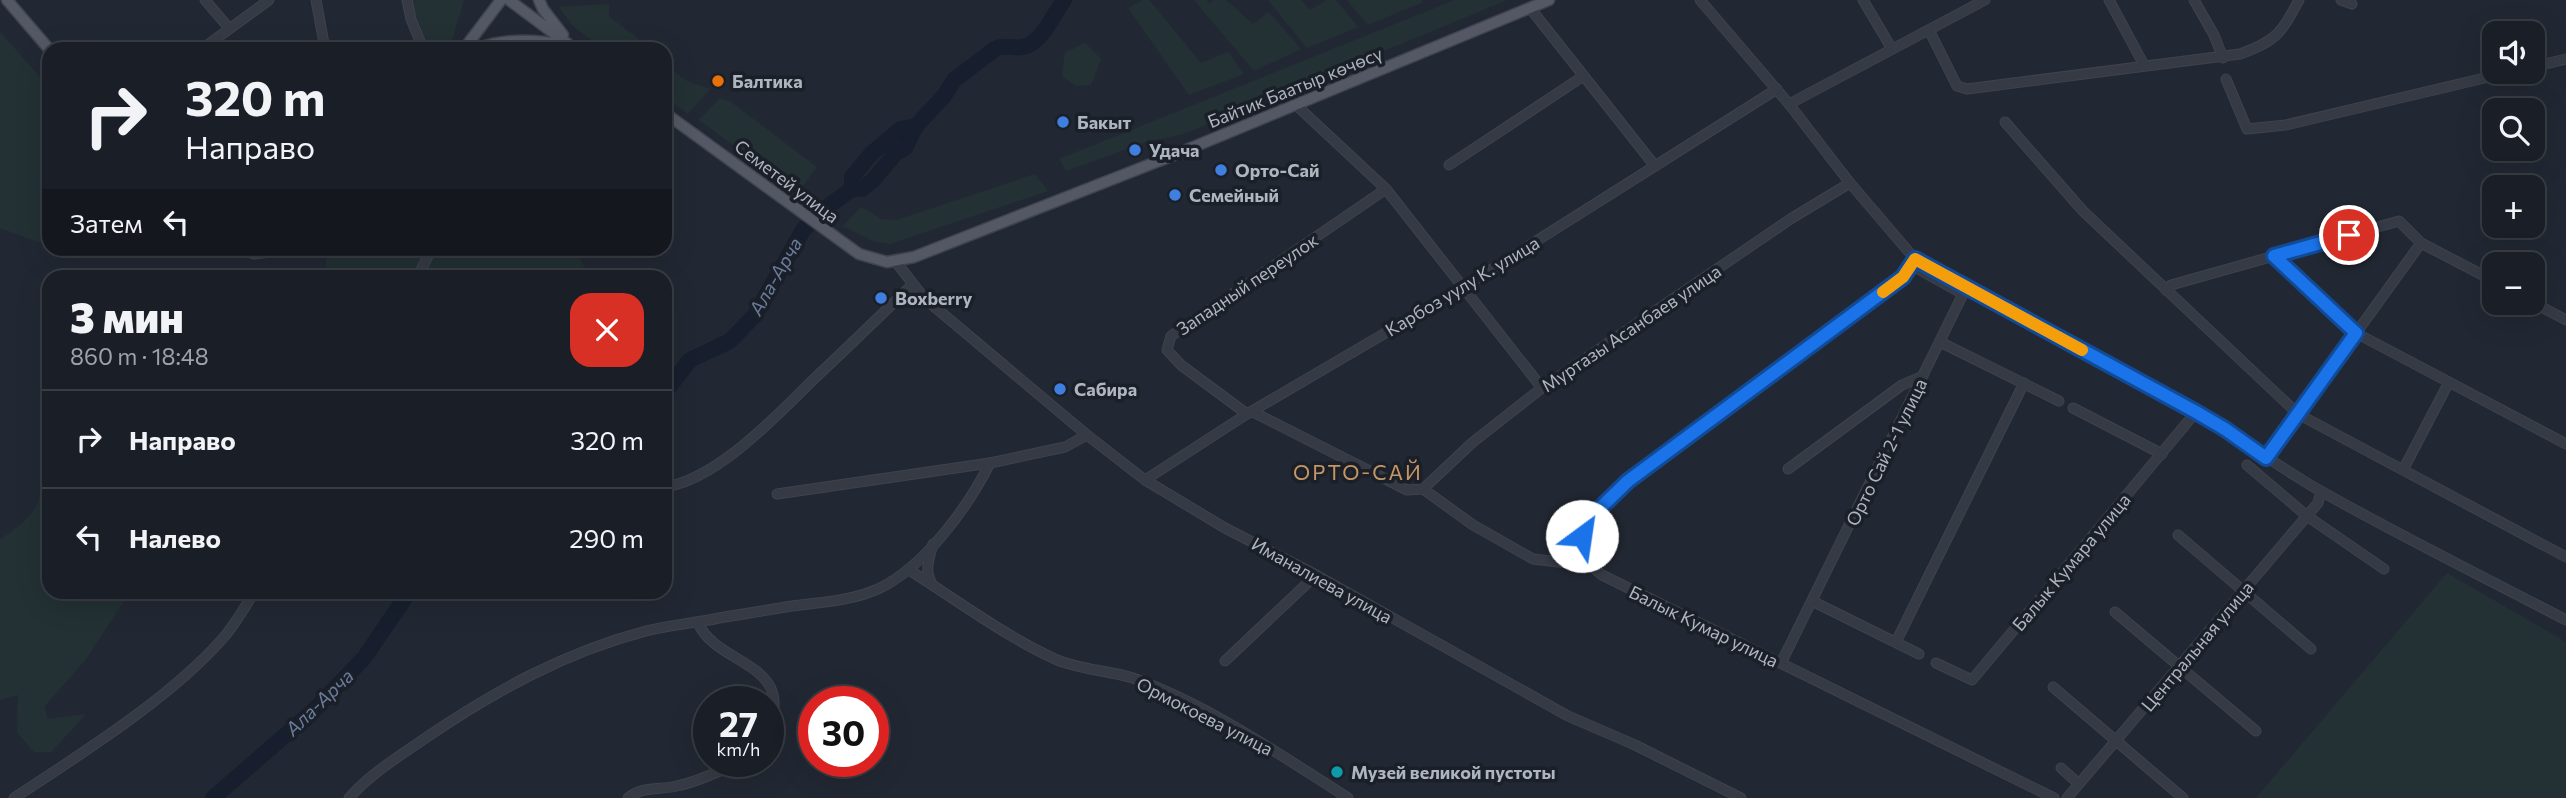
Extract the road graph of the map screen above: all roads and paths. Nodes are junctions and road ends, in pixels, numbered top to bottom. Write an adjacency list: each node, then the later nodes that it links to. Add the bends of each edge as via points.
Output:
1 (7, 0): 21 (main road)
2 (205, 0): 19 (street)
3 (268, 0): 19 (street)
4 (316, 0): 23 (street)
5 (408, 0): 24 (street)
6 (501, 0): 25 (main road)
7 (509, 0): 28 (main road)
8 (539, 0): 29 (main road)
9 (1549, 0): 18 (main road, Байтик Баатыр көчөсү)
10 (1699, 0): 38 (street)
11 (1863, 0): 30 (street)
12 (1985, 0): 20 (street)
13 (2109, 0): 34 (street)
14 (2194, 0): 31 (street)
15 (2299, 0): 31 (street, via 2281,33 2272,40)
16 (2341, 0): 17 (street)
17 (2352, 4)
18 (1530, 8): 35 (street); 40 (main road, Байтик Баатыр көчөсү)
19 (229, 28): 22 (street)
20 (1928, 30): 30 (street); 34 (street, via 1961,89)
21 (43, 42)
22 (211, 42)
23 (324, 42)
24 (420, 42)
25 (469, 42)
26 (500, 42): 27 (main road)
27 (537, 42)
28 (566, 42)
29 (569, 42)
30 (1892, 50): 39 (street)
31 (2223, 58): 34 (street)
32 (2566, 59): 33 (street)
33 (2545, 63)
34 (2144, 65)
35 (1582, 76): 43 (street); 44 (street)
36 (2226, 79): 37 (street, via 2247,129 2286,125)
37 (2482, 79)
38 (1777, 89): 39 (street); 44 (street, Карбоз уулу К. улица)
39 (1790, 104): 45 (street)
40 (1296, 106): 46 (street); 49 (main road, Байтик Баатыр көчөсү)
41 (672, 118): 49 (main road, Семетей улица, via 859,254)
42 (2005, 122): 54 (street, via 2083,211)
43 (1449, 165)
44 (1655, 166): 53 (street, Карбоз уулу К. улица)
45 (1850, 183): 50 (street); 62 (street, Муртазы Асанбаев улица)
46 (1386, 189): 53 (street); 66 (street, Западный переулок, via 1171,336 1167,350 1181,365)
47 (2421, 243): 48 (street, via 2399,221); 51 (street); 57 (street)
48 (2274, 256): 54 (street); 57 (street)
49 (896, 262): 52 (street, Иманалиева улица)
50 (1913, 262): 58 (street, Орто Сай 2-1 улица, via 1963,293); 65 (street); 85 (street, via 1903,277 1603,502 1584,527 1581,546)
51 (2482, 275)
52 (912, 285): 68 (street, Иманалиева улица); 77 (street, via 734,453)
53 (1462, 288): 62 (street); 66 (street, Карбоз уулу К. улица)
54 (2166, 290): 67 (street)
55 (2545, 309): 56 (street)
56 (2566, 320)
57 (2356, 333): 60 (street); 67 (street)
58 (1940, 342): 59 (street, Орто Сай 2-1 улица); 61 (street)
59 (1923, 376): 74 (street, via 1902,385); 92 (street, Орто Сай 2-1 улица)
60 (2449, 382): 69 (street); 75 (street)
61 (2024, 383): 63 (street); 96 (street)
62 (1542, 388): 78 (street, Муртазы Асанбаев улица)
63 (2059, 401)
64 (2073, 408): 70 (street)
65 (2196, 412): 70 (street, Балык Кумара улица); 71 (street)
66 (1250, 413): 76 (street, Карбоз уулу К. улица); 78 (street, via 1407,490)
67 (2298, 414): 71 (street); 75 (street)
68 (1087, 435): 72 (street, via 1065,447); 76 (street, Иманалиева улица)
69 (2566, 444)
70 (2162, 454): 101 (street, Балык Кумара улица, via 1972,680)
71 (2266, 458): 79 (street)
72 (990, 463): 80 (street); 83 (street, via 965,508)
73 (2247, 465): 81 (street)
74 (1788, 469)
75 (2403, 470): 84 (street)
76 (1145, 480): 88 (street, Иманалиева улица)
77 (672, 486)
78 (1423, 489): 85 (street, via 1473,525 1533,559 1567,563)
79 (2320, 491): 81 (street, Центральная улица, via 2318,503); 94 (street)
80 (777, 494)
81 (2307, 516): 86 (street); 90 (street, Центральная улица)
82 (2178, 535): 90 (street)
83 (934, 543): 87 (street); 89 (street, via 927,567)
84 (2566, 557)
85 (1586, 559): 100 (street, Балык Кумар улица, via 1602,575)
86 (2384, 569)
87 (909, 570): 89 (street, Ормокоева улица); 95 (street, via 854,599)
88 (1316, 575): 99 (street); 114 (street, Иманалиева улица, via 1568,716)
89 (933, 585): 113 (street, Ормокоева улица, via 985,621 1057,660 1132,678 1241,730)
90 (2243, 591): 97 (street); 102 (street, Центральная улица)
91 (249, 599): 110 (street, via 224,636 166,690)
92 (1812, 601): 96 (street); 100 (street, Орто Сай 2-1 улица)
93 (2115, 612): 102 (street)
94 (2566, 620)
95 (698, 623): 103 (street, via 705,638 745,662); 111 (street, via 649,630 606,643 517,681 445,724)
96 (1896, 642): 98 (street)
97 (2311, 649)
98 (1919, 654)
99 (1225, 661)
100 (1781, 663): 115 (street, Балык Кумар улица)
101 (1936, 663)
102 (2179, 667): 105 (street); 106 (street, Центральная улица)
103 (770, 686)
104 (2053, 687): 106 (street)
105 (2256, 731)
106 (2116, 741): 109 (street, Центральная улица); 117 (street)
107 (2061, 768): 109 (street)
108 (705, 777): 112 (street, via 647,789)
109 (2079, 784): 116 (street, Центральная улица)
110 (14, 798)
111 (349, 798)
112 (628, 798)
113 (1348, 798)
114 (1741, 798)
115 (2054, 798)
116 (2067, 798)
117 (2183, 798)

